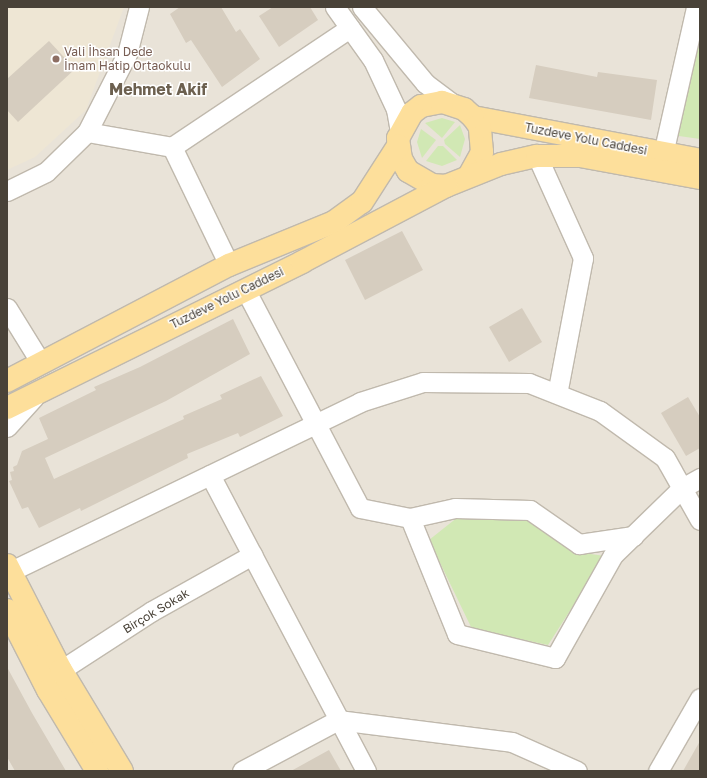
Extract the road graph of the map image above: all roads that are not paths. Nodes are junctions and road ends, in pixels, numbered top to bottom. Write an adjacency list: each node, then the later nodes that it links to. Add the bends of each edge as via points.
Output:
1 (139, 7): 8 (street, via 127,54)
2 (335, 7): 5 (street)
3 (696, 8): 11 (street)
4 (368, 9): 6 (street, via 425,83)
5 (350, 28): 9 (street, via 373,60 396,109); 10 (street)
6 (453, 104): 7 (main road); 9 (main road, via 442,102 421,106 408,117)
7 (473, 117): 11 (main road, Tuzdeve Yolu Caddesi); 14 (main road, via 480,127 483,146 478,164)
8 (87, 132): 10 (street); 17 (street, via 46,172)
9 (399, 138): 16 (main road, via 408,171 432,186); 18 (main road, via 362,202 334,222)
10 (172, 147): 18 (street)
11 (663, 154): 13 (main road, Tuzdeve Yolu Caddesi)
12 (537, 156): 14 (main road, Tuzdeve Yolu Caddesi); 15 (main road, Tuzdeve Yolu Caddesi, via 580,156); 24 (street, via 583,258)
13 (700, 160)
14 (470, 174): 16 (main road)
15 (700, 178)
16 (446, 186): 19 (main road, Tuzdeve Yolu Caddesi)
17 (7, 191)
18 (229, 265): 21 (main road)
19 (245, 289): 23 (main road, Tuzdeve Yolu Caddesi); 26 (street)
20 (7, 308): 21 (street)
21 (41, 363): 22 (main road)
22 (7, 381)
23 (39, 392): 25 (main road, Tuzdeve Yolu Caddesi); 27 (street)
24 (557, 394): 26 (street, via 529,383 423,382 360,402); 30 (street, via 600,411 666,458)
25 (7, 408)
26 (315, 425): 28 (street); 31 (street, via 360,508)
27 (7, 427)
28 (210, 475): 34 (street); 35 (street)
29 (700, 478): 30 (street)
30 (682, 488): 32 (street); 33 (street)
31 (410, 518): 33 (street, via 455,508 530,510 579,544); 33 (street, via 457,634 555,658 613,555)
32 (700, 520)
33 (633, 536)
34 (252, 555): 37 (street, Birçok Sokak, via 152,611); 39 (street)
35 (8, 567): 37 (main road)
36 (7, 610): 40 (main road, via 48,690)
37 (62, 670): 41 (main road)
38 (700, 698): 45 (street)
39 (338, 720): 42 (street); 43 (street); 44 (street, via 512,742)
40 (97, 771)
41 (122, 771)
42 (242, 771)
43 (366, 771)
44 (578, 771)
45 (658, 771)

